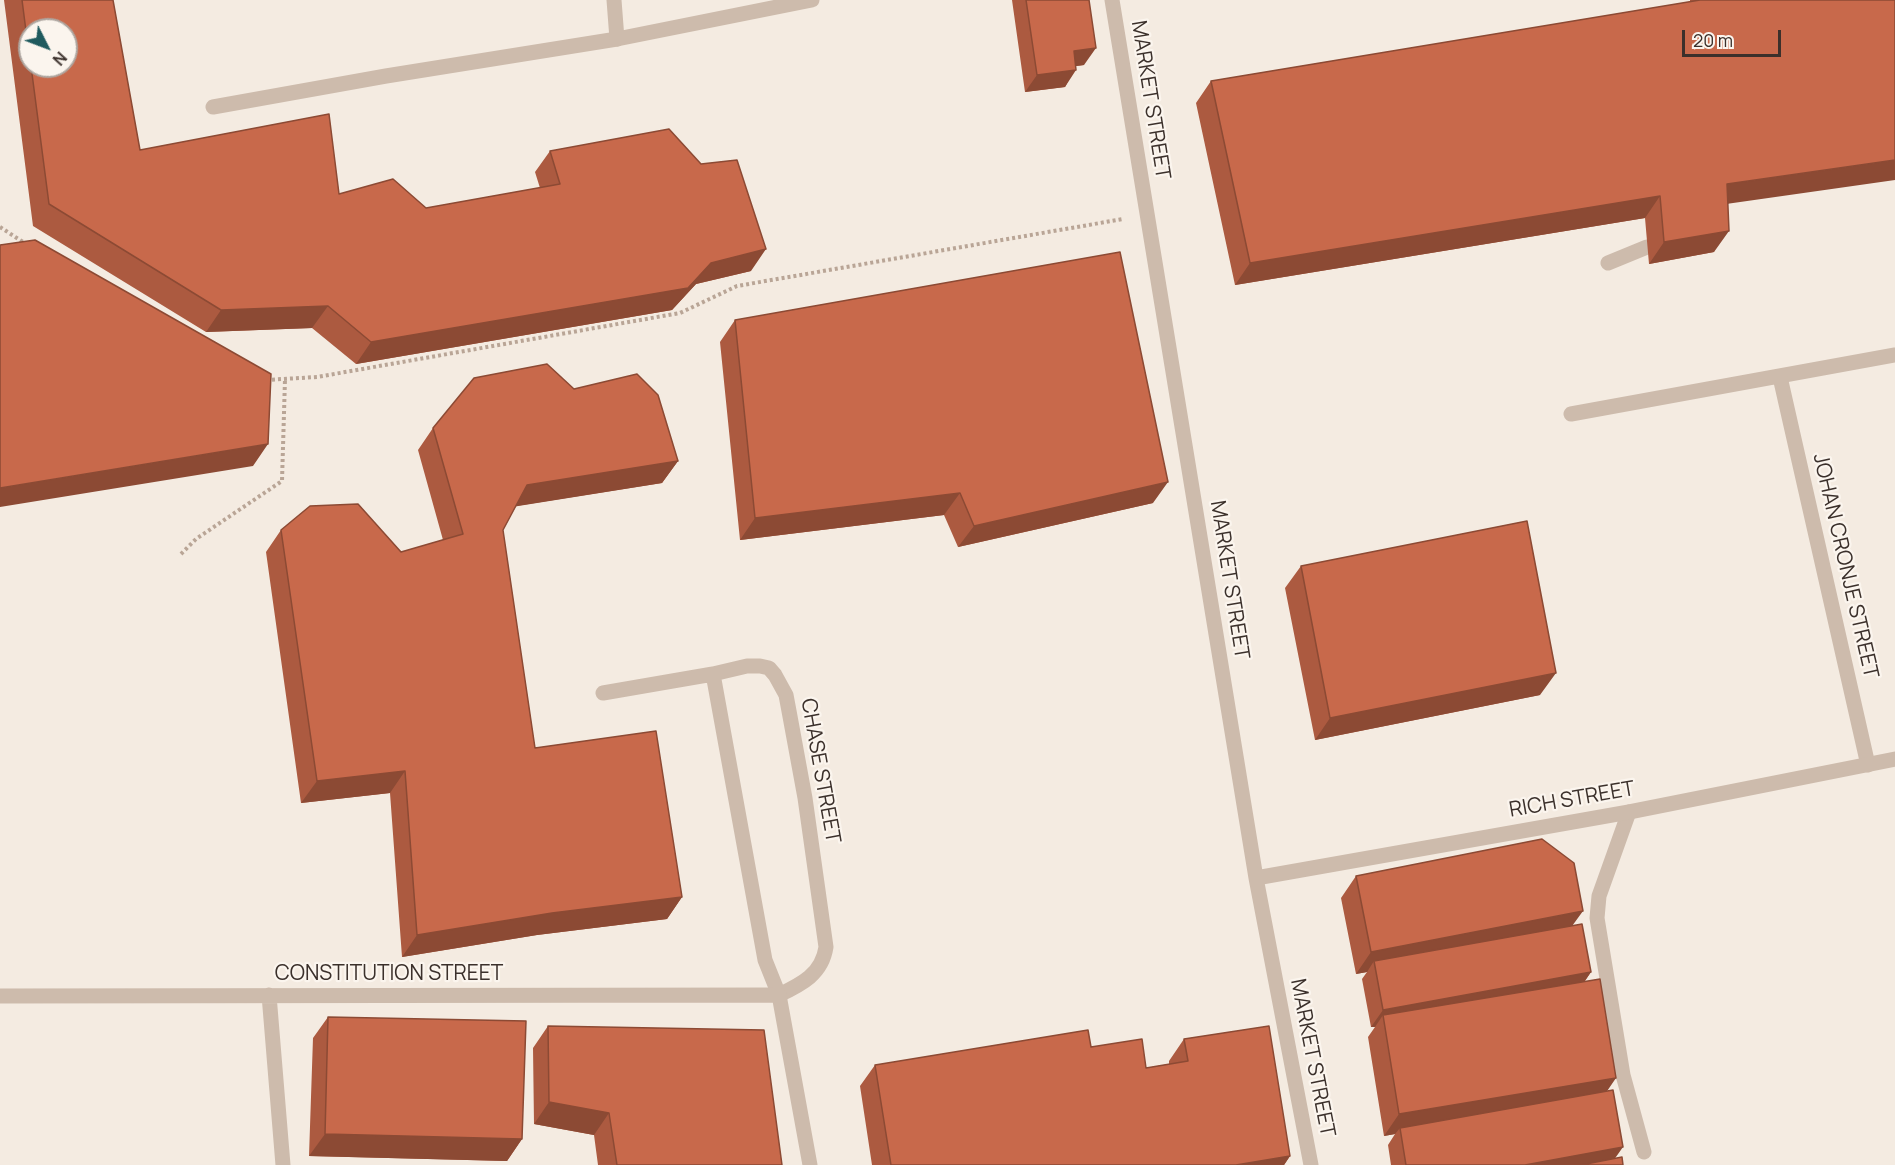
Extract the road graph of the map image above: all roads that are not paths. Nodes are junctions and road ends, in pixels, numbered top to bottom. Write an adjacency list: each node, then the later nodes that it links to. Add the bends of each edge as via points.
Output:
1 (614, 0): 4 (street)
2 (812, 0): 4 (street)
3 (1112, 0): 16 (street, MARKET STREET)
4 (617, 39): 5 (street)
5 (213, 107)
6 (1647, 247): 7 (street)
7 (1608, 263)
8 (1895, 355): 9 (street)
9 (1780, 377): 10 (street); 14 (street, JOHAN CRONJE STREET)
10 (1571, 414)
11 (713, 674): 12 (street); 18 (street, via 765,960); 18 (street, CHASE STREET, via 747,666 769,668 782,685 789,711 826,946 816,973)
12 (603, 693)
13 (1895, 759): 14 (street, RICH STREET)
14 (1868, 765): 15 (street, RICH STREET)
15 (1629, 812): 16 (street, RICH STREET); 20 (street, via 1599,896 1597,918 1623,1075)
16 (1256, 878): 23 (street, MARKET STREET)
17 (269, 995): 18 (street, CONSTITUTION STREET); 19 (street, CONSTITUTION STREET); 21 (street)
18 (779, 995): 22 (street)
19 (0, 996)
20 (1644, 1152)
21 (283, 1165)
22 (810, 1165)
23 (1311, 1165)

